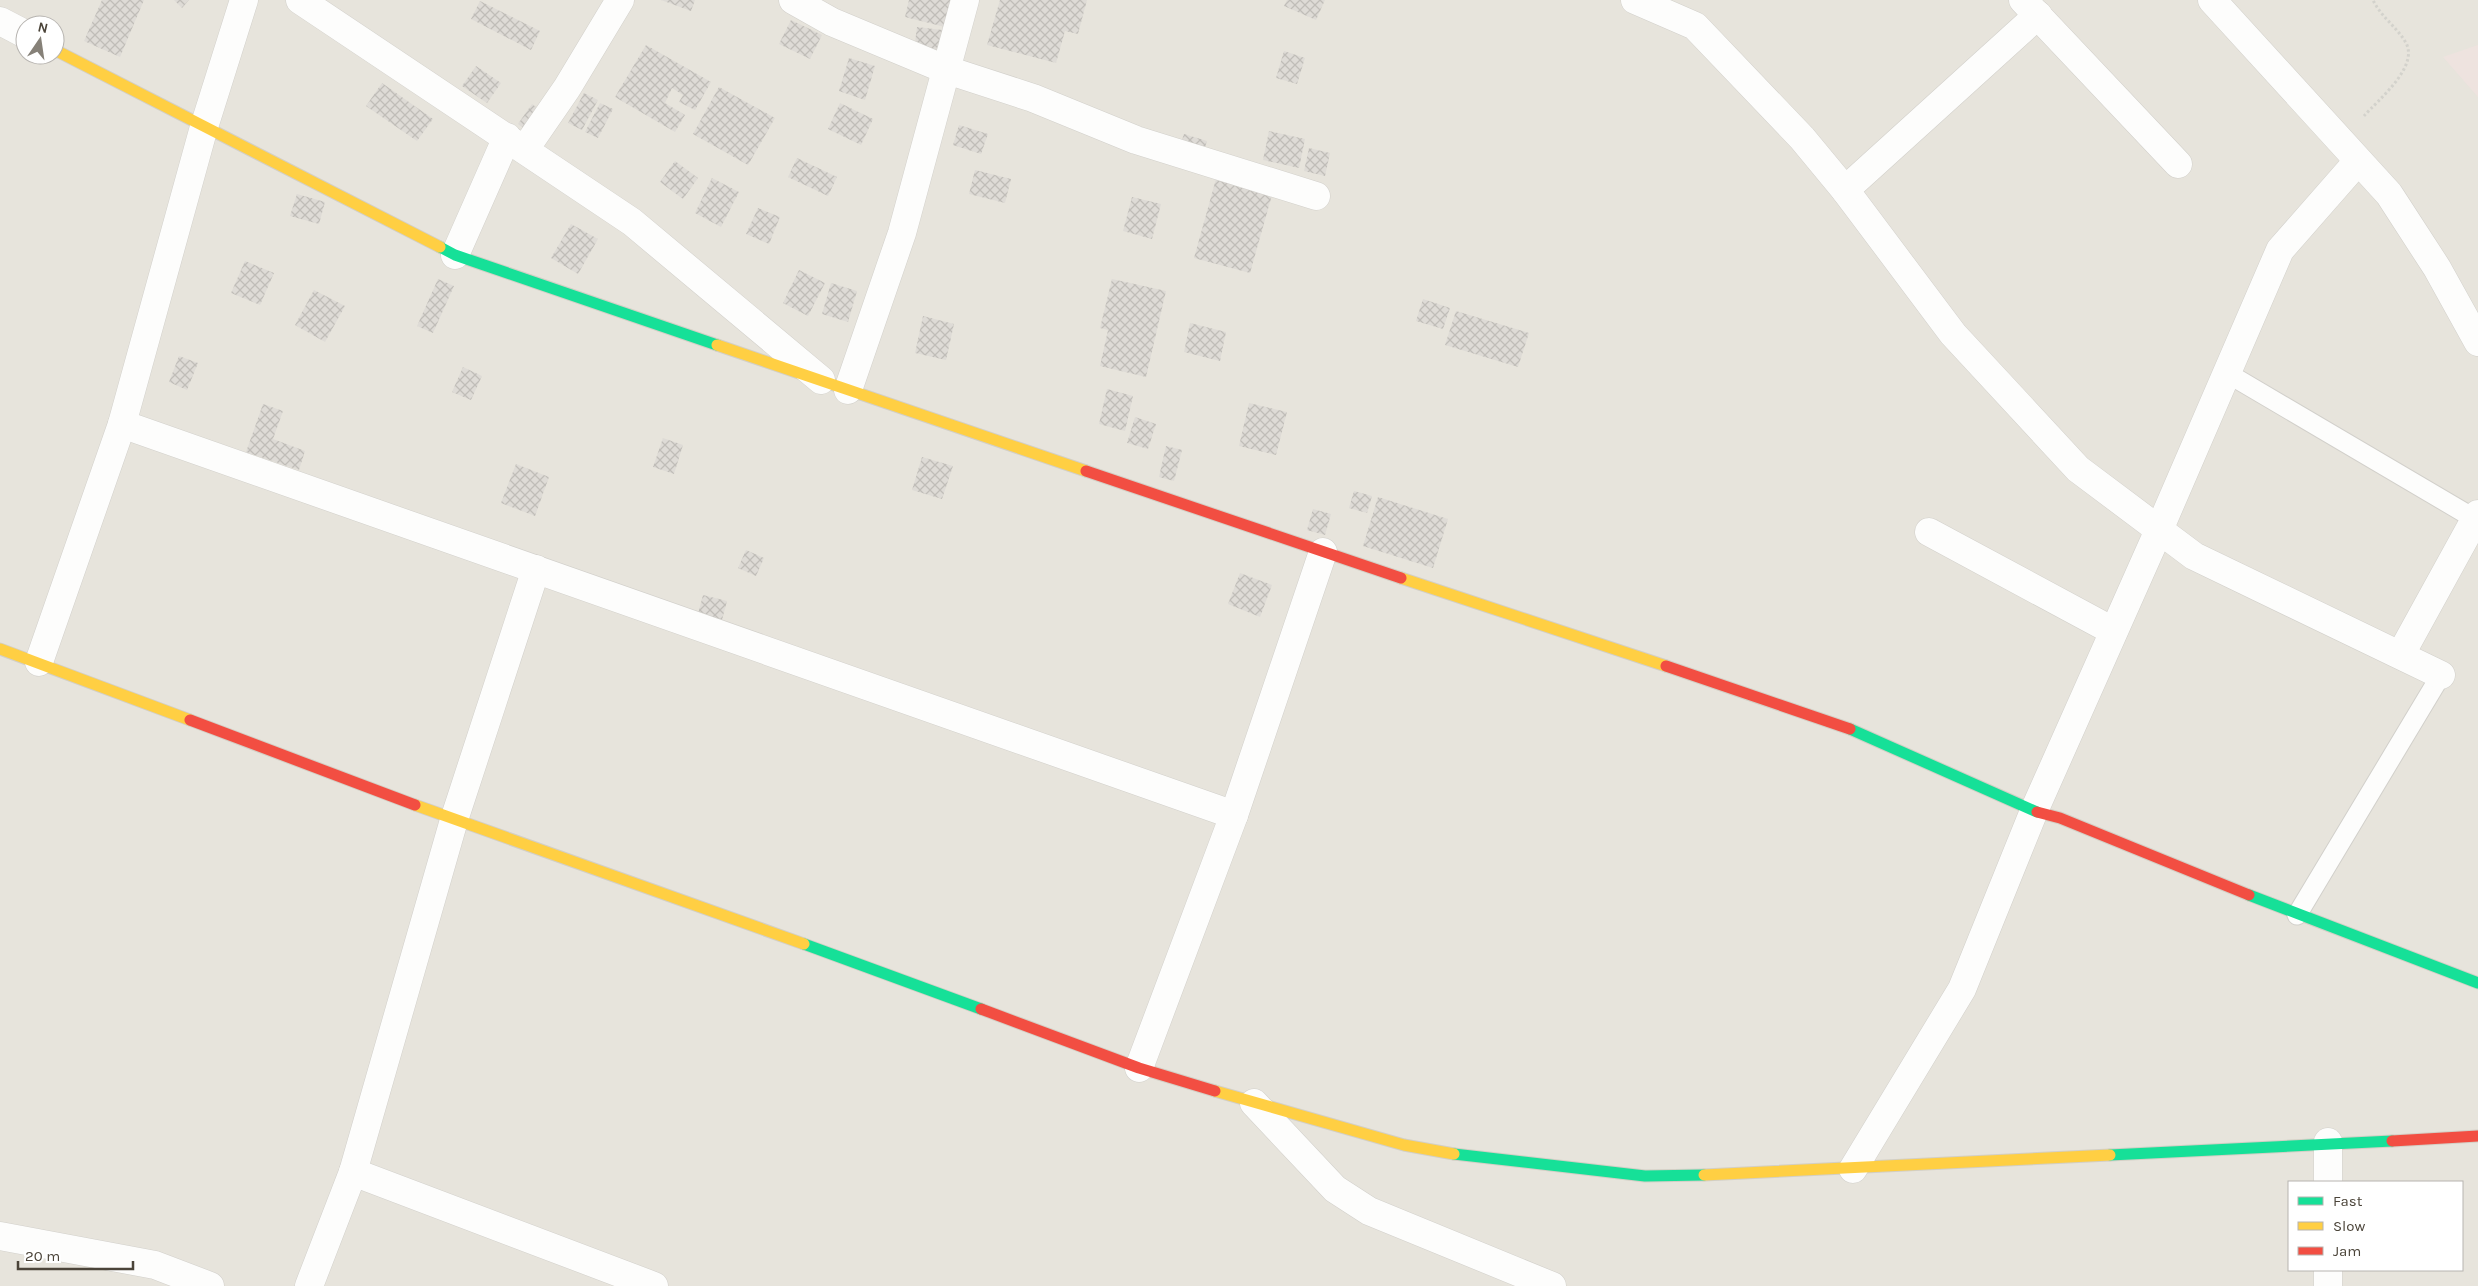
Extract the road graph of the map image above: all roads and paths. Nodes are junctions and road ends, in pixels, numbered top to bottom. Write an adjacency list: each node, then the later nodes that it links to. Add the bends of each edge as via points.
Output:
1 (244, 0): 14 (street)
2 (300, 0): 15 (street)
3 (620, 0): 15 (street, via 567,88)
4 (793, 0): 13 (street, via 832,22)
5 (965, 0): 13 (street)
6 (1636, 0): 18 (street, via 1695,26 1802,138)
7 (2212, 0): 16 (street)
8 (2373, 0): 16 (path, via 2406,44 2410,56 2405,70)
9 (2031, 8): 17 (street); 18 (street)
10 (0, 21): 11 (street)
11 (15, 29)
12 (65, 55): 14 (street)
13 (947, 70): 19 (street, via 1033,98 1136,140); 24 (street, via 902,233)
14 (204, 127): 20 (street); 25 (street)
15 (516, 143): 20 (street); 23 (street, via 632,222)
16 (2349, 152): 21 (street, via 2389,194 2438,268); 22 (street, via 2280,250)
17 (2178, 164)
18 (1845, 190): 27 (street, via 1952,334 2078,469)
19 (1316, 196)
20 (455, 254): 23 (street)
21 (2478, 342)
22 (2226, 373): 26 (lane); 27 (street)
23 (823, 381): 24 (street)
24 (848, 390): 29 (street)
25 (122, 424): 30 (street); 34 (street)
26 (2477, 517): 33 (street)
27 (2159, 530): 31 (street); 33 (street, via 2194,556)
28 (1929, 532): 31 (street)
29 (1323, 552): 36 (street, via 1851,730); 37 (street)
30 (536, 569): 37 (street); 38 (street)
31 (2113, 631): 36 (street)
32 (0, 649): 34 (street)
33 (2401, 654): 35 (street)
34 (39, 662): 38 (street)
35 (2441, 675): 39 (lane)
36 (2034, 811): 39 (street, via 2060,818); 45 (street, via 1962,989)
37 (1234, 815): 41 (street)
38 (454, 820): 41 (street); 46 (street)
39 (2297, 915): 40 (street)
40 (2478, 983)
41 (1140, 1068): 42 (street)
42 (1254, 1103): 45 (street, via 1404,1145 1477,1158 1645,1176); 53 (street, via 1335,1189 1370,1210)
43 (2478, 1136): 44 (street)
44 (2328, 1142): 45 (street); 47 (street)
45 (1852, 1169)
46 (354, 1172): 51 (street); 52 (street)
47 (2328, 1181)
48 (0, 1236): 50 (street, via 155,1265)
49 (2328, 1271): 54 (street)
50 (210, 1286)
51 (309, 1286)
52 (654, 1286)
53 (1552, 1286)
54 (2328, 1286)

